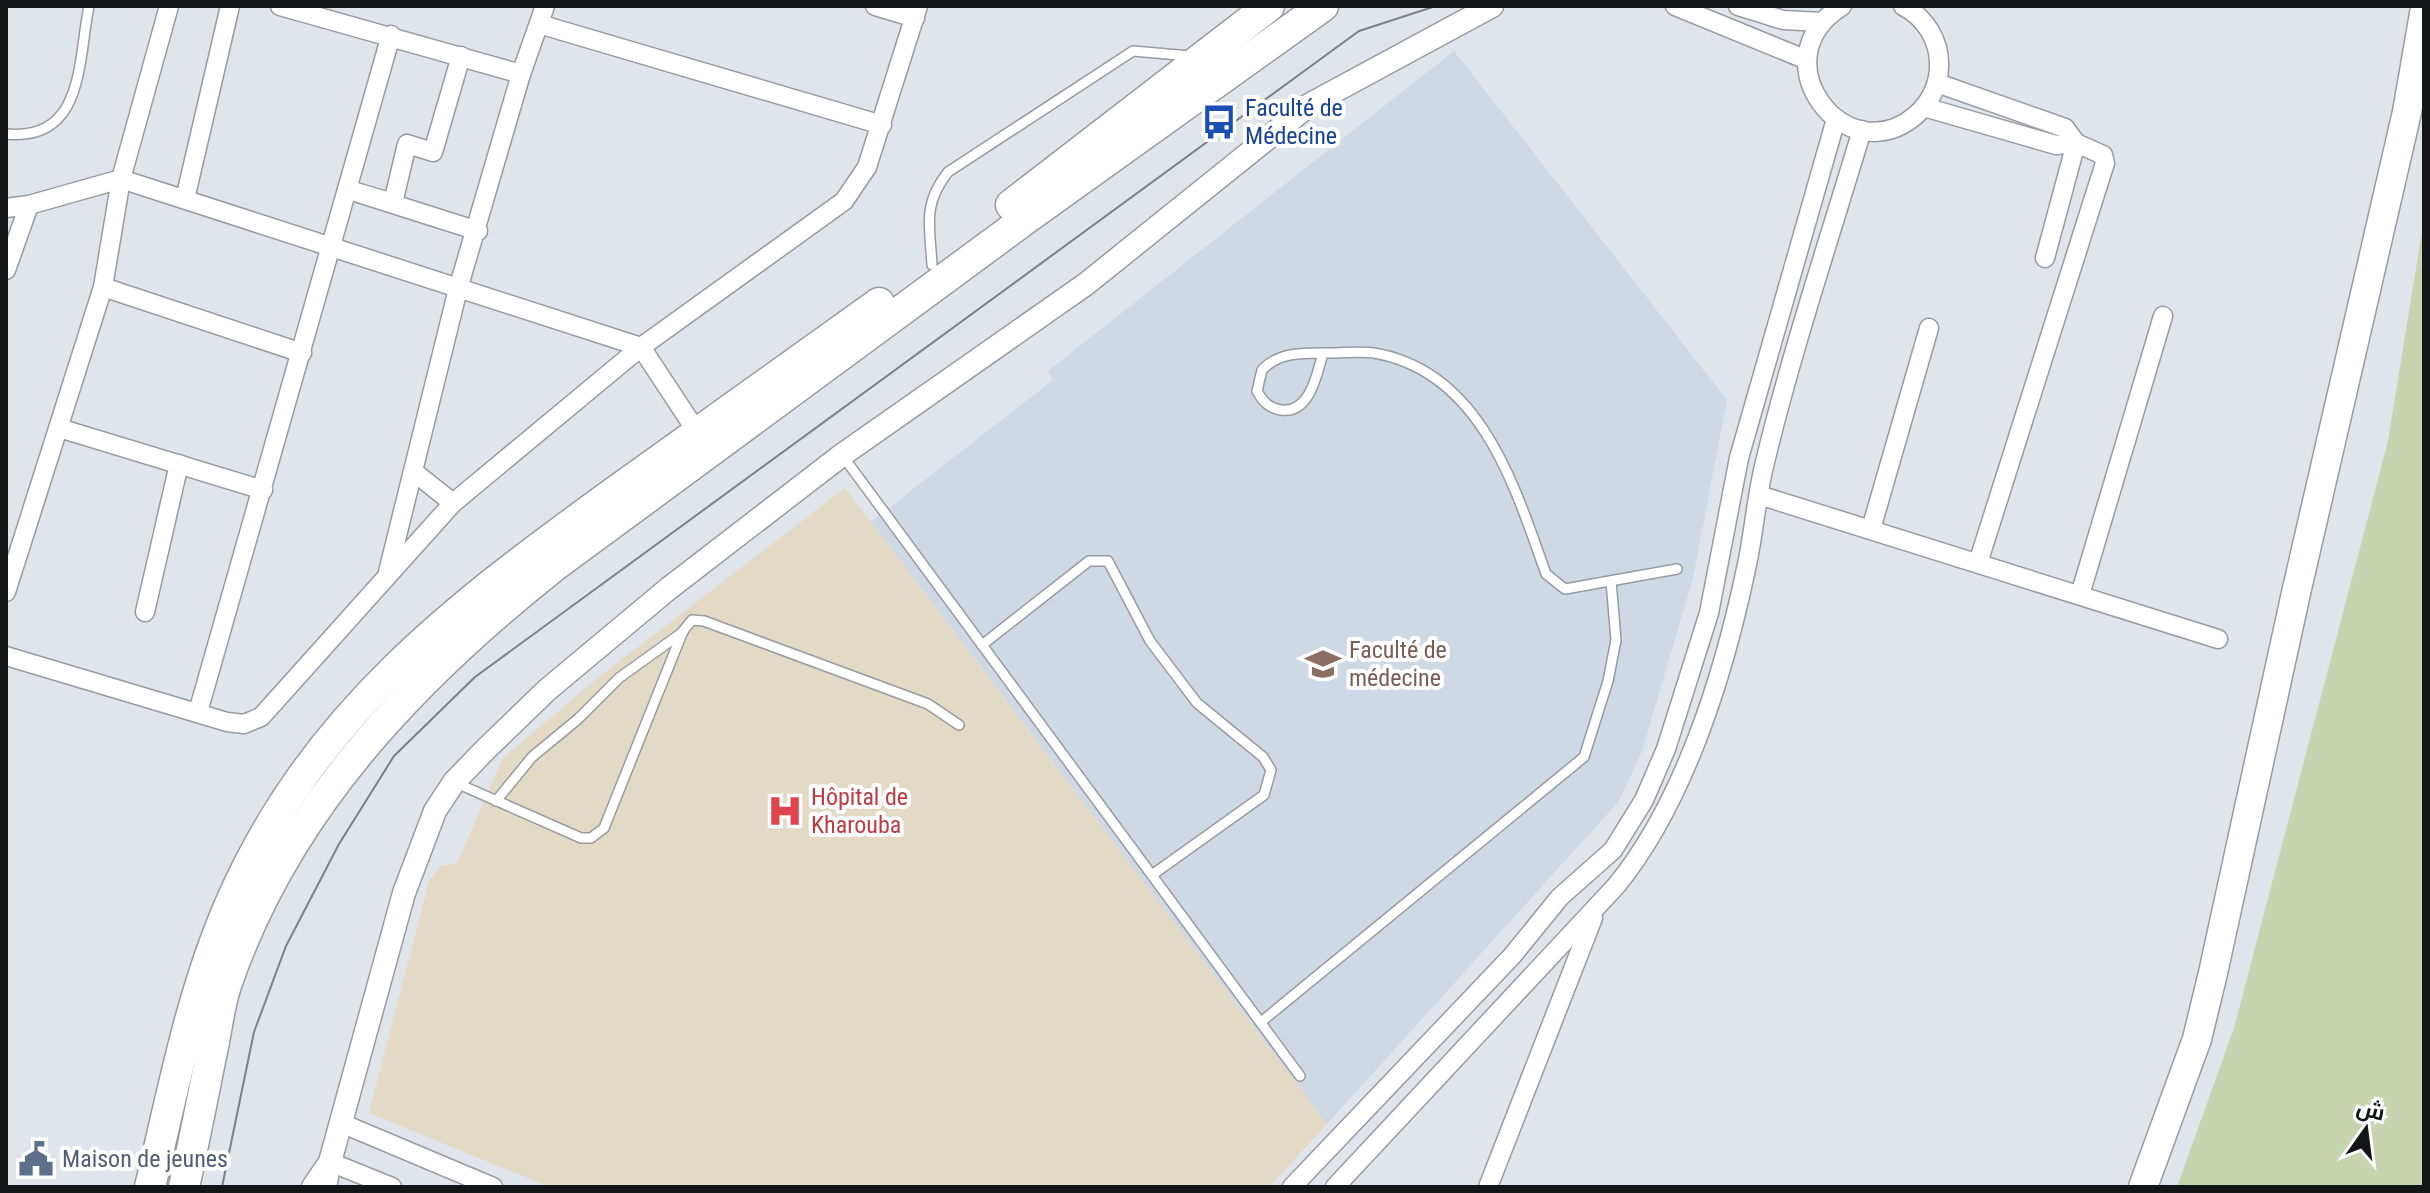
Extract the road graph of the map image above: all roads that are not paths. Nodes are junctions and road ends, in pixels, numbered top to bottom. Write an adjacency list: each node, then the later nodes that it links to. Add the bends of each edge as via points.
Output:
1 (89, 6): 28 (lane, via 74,98 41,131)
2 (169, 6): 30 (street)
3 (230, 6): 32 (street)
4 (280, 6): 18 (street)
5 (545, 6): 17 (street)
6 (875, 6): 14 (street)
7 (1269, 6): 20 (highway)
8 (1323, 6): 80 (highway, via 553,567 476,628 413,689 349,761 302,830 256,915 225,987)
9 (1492, 6): 49 (street, via 1309,105 1086,284)
10 (1675, 6): 21 (street)
11 (1738, 6): 16 (street, via 1783,20)
12 (1842, 6): 16 (street)
13 (1903, 6): 23 (street, via 1921,19 1935,42)
14 (916, 12): 26 (street)
15 (2424, 14): 88 (main road, via 2407,112 2213,973 2197,1039)
16 (1822, 22): 21 (street)
17 (539, 24): 22 (street); 26 (street)
18 (391, 35): 19 (street); 31 (street)
19 (461, 56): 22 (street); 31 (street, via 433,152 407,144 393,203)
20 (1205, 58): 38 (highway); 38 (lane, via 1133,51 948,172 928,209)
21 (1807, 60): 25 (street, via 1817,99)
22 (521, 74): 35 (street)
23 (1937, 83): 24 (street); 29 (street, via 2065,128)
24 (1924, 107): 27 (street, via 1902,124); 29 (street, via 2056,145)
25 (1836, 119): 27 (street); 71 (street, via 1739,458 1722,563 1694,662 1644,800 1624,836)
26 (882, 125): 44 (street, via 867,167 844,201)
27 (1862, 130): 53 (street, via 1787,379)
28 (6, 134)
29 (2076, 143): 37 (street); 56 (street, via 2103,155 2105,163)
30 (121, 179): 32 (street); 33 (street); 40 (street)
31 (349, 190): 35 (street); 36 (street)
32 (185, 199): 36 (street)
33 (29, 205): 34 (street); 39 (street)
34 (6, 208)
35 (478, 231): 41 (street)
36 (334, 247): 41 (street); 45 (street)
37 (2045, 258)
38 (932, 265): 48 (highway)
39 (6, 270)
40 (103, 287): 45 (street); 47 (street)
41 (458, 289): 44 (street); 51 (street)
42 (2163, 316): 61 (street)
43 (1929, 328): 55 (street)
44 (641, 347): 48 (street); 54 (street)
45 (302, 353): 52 (street)
46 (1323, 353): 46 (lane, via 1285,355 1268,363 1258,380 1263,401 1273,409 1294,409 1314,385); 59 (lane, via 1372,352 1399,360 1439,383 1487,430 1553,583 1565,589)
47 (59, 428): 50 (street); 60 (street)
48 (697, 432): 79 (highway, via 461,607 393,667 325,746 276,815 221,927 201,979)
49 (842, 455): 65 (lane); 69 (street, via 559,680)
50 (179, 464): 52 (street); 62 (street)
51 (414, 472): 54 (street); 58 (street)
52 (263, 490): 67 (street)
53 (1759, 495): 55 (street); 73 (street, via 1734,620 1690,757 1645,850)
54 (453, 503): 58 (street)
55 (1871, 529): 56 (street)
56 (1978, 563): 61 (street)
57 (1677, 569): 59 (lane)
58 (387, 574): 67 (street, via 261,717 239,724)
59 (1611, 581): 75 (lane, via 1616,640 1584,757)
60 (6, 592)
61 (2080, 595): 64 (street)
62 (145, 612)
63 (683, 631): 68 (lane, via 692,620 704,621 928,704); 70 (lane, via 619,678 532,757); 70 (lane, via 604,828 581,838)
64 (2218, 639)
65 (982, 645): 72 (lane); 72 (lane, via 1089,561 1108,561 1150,641 1197,703 1263,757 1271,770 1264,795)
66 (6, 656): 67 (street)
67 (198, 712)
68 (959, 725)
69 (454, 782): 70 (lane); 77 (street, via 435,811 404,893)
70 (496, 801)
71 (1596, 866): 73 (street); 85 (street, via 1560,897 1512,956)
72 (1152, 875): 75 (lane)
73 (1616, 886): 74 (street)
74 (1597, 908): 86 (street); 87 (street)
75 (1261, 1022): 76 (lane)
76 (1300, 1076)
77 (341, 1123): 78 (street); 84 (street)
78 (330, 1162): 81 (street); 82 (street); 83 (street)
79 (150, 1187)
80 (184, 1187)
81 (313, 1187)
82 (325, 1187)
83 (392, 1187)
84 (493, 1187)
85 (1292, 1187)
86 (1335, 1187)
87 (1488, 1187)
88 (2143, 1187)

